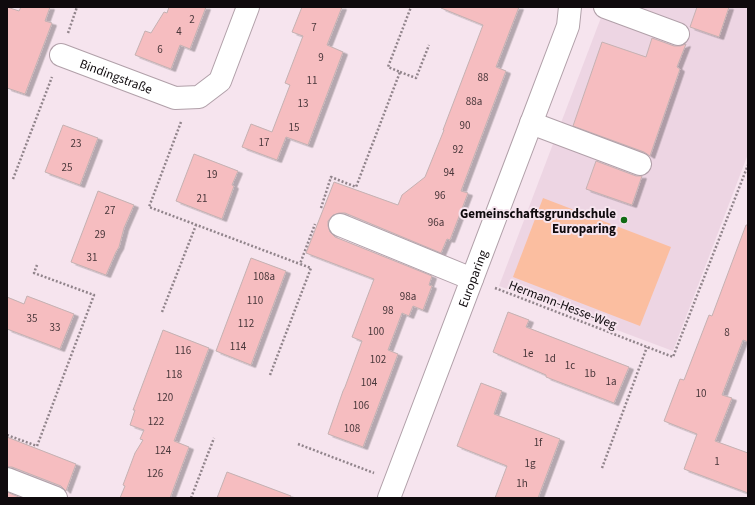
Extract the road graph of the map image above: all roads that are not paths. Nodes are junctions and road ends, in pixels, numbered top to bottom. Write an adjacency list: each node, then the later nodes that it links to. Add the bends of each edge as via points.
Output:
1 (248, 7): 5 (street, Bindingstraße, via 220,81 199,97 176,98)
2 (570, 7): 6 (street, Europaring, via 568,26)
3 (605, 7): 4 (street)
4 (678, 34)
5 (61, 55)
6 (531, 123): 7 (street); 9 (street, Europaring)
7 (640, 164)
8 (340, 225): 9 (street)
9 (472, 279): 11 (street, Europaring)
10 (7, 479): 12 (street)
11 (392, 489)
12 (56, 498)

